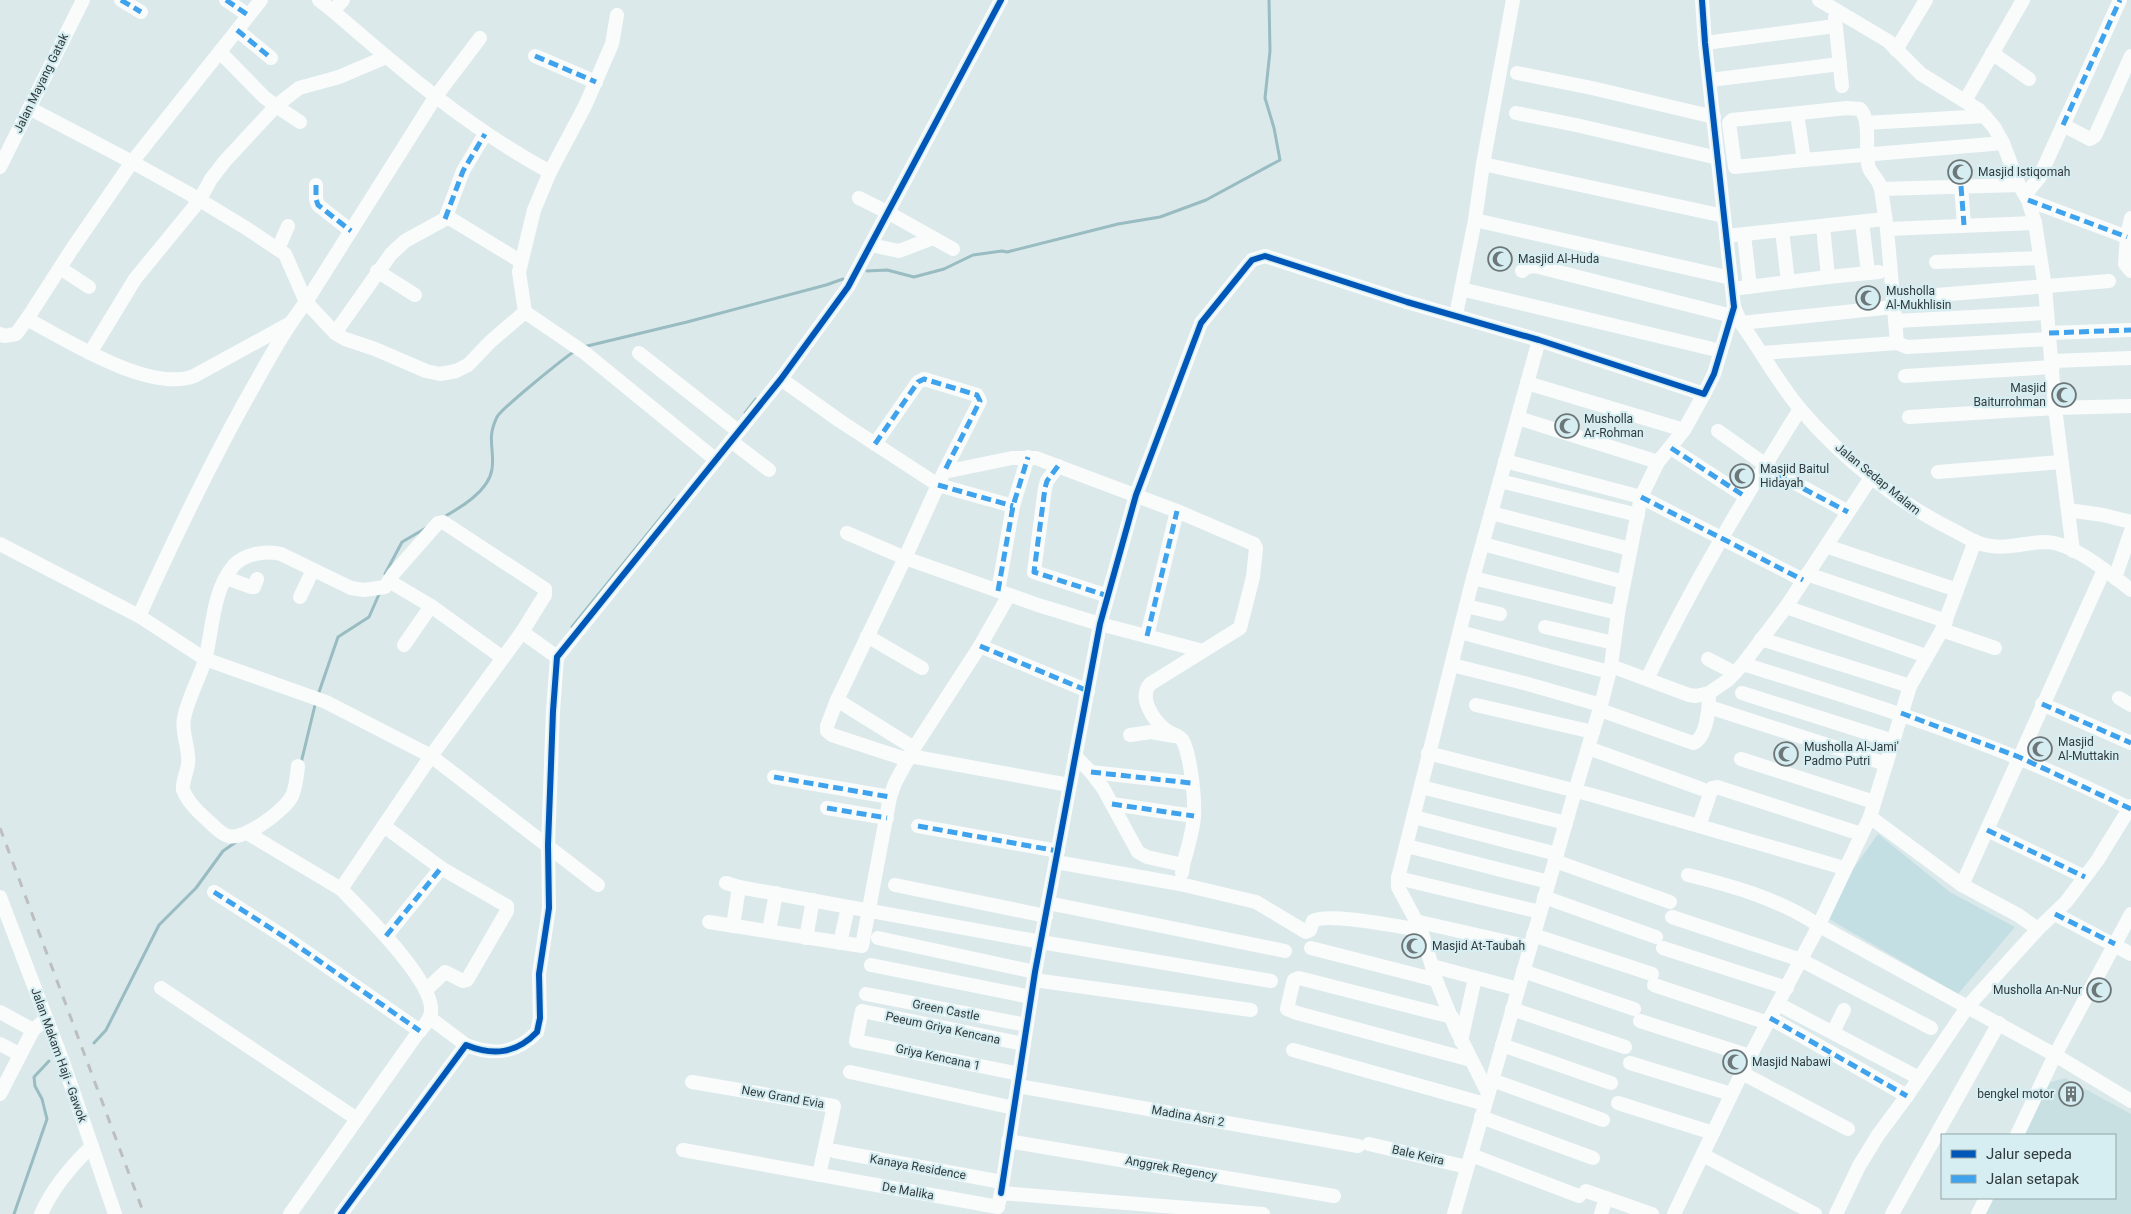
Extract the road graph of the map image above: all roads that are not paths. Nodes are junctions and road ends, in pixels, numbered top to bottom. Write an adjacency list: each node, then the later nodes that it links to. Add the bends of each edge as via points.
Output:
1 (83, 0): 39 (street, Jalan Mayang Gatak)
2 (121, 0): 16 (street)
3 (226, 0): 18 (street)
4 (261, 0): 18 (street)
5 (319, 0): 15 (street)
6 (344, 0): 15 (street)
7 (1001, 0): 62 (street)
8 (1513, 0): 53 (street)
9 (1702, 0): 22 (street)
10 (1820, 0): 14 (street)
11 (1926, 0): 23 (street)
12 (2023, 0): 25 (street)
13 (2120, 0): 46 (street)
14 (1834, 10): 19 (street); 23 (street, via 1888,41)
15 (333, 11): 29 (street)
16 (141, 12)
17 (617, 15): 34 (street, via 612,44)
18 (248, 16): 20 (street)
19 (1835, 26): 22 (street); 30 (street)
20 (237, 30): 24 (street); 28 (street)
21 (480, 38): 36 (street)
22 (1705, 43): 33 (street)
23 (1896, 50): 37 (street, via 1921,74)
24 (220, 52): 38 (street); 52 (street)
25 (1992, 53): 32 (street); 37 (street)
26 (535, 56): 34 (street)
27 (2131, 56): 46 (street, via 2095,136 2090,139)
28 (271, 58)
29 (393, 63): 36 (street); 38 (street, via 299,88)
30 (1840, 64): 33 (street); 35 (street)
31 (1517, 73): 43 (street)
32 (2029, 79)
33 (1710, 80): 43 (street)
34 (596, 82): 55 (street)
35 (1842, 86)
36 (436, 96): 47 (street); 74 (street)
37 (1966, 101): 42 (street)
38 (276, 106): 44 (street); 61 (street, via 225,161)
39 (29, 108): 52 (street); 54 (street, Jalan Mayang Gatak)
40 (1516, 114): 49 (street)
41 (1797, 114): 45 (street, via 1856,107 1864,112); 49 (street, via 1732,120); 51 (street)
42 (1985, 116): 45 (street); 48 (street)
43 (1714, 117): 49 (street)
44 (300, 122)
45 (1866, 123): 50 (street)
46 (2063, 125): 59 (street, via 2039,178)
47 (485, 134): 55 (street); 65 (street, via 463,171)
48 (2003, 143): 50 (street); 59 (street)
49 (1722, 151): 51 (street, via 1737,168); 63 (street)
50 (1868, 153): 51 (street); 58 (street, via 1869,166)
51 (1804, 160)
52 (132, 162): 61 (street); 85 (street)
53 (1483, 164): 63 (street); 66 (street)
54 (0, 167)
55 (550, 172): 83 (street, via 534,210)
56 (316, 185): 74 (street, via 318,205)
57 (1961, 186): 58 (street); 59 (street); 70 (street)
58 (1881, 189): 69 (street)
59 (2024, 193): 68 (street); 77 (street)
60 (859, 198): 62 (street)
61 (199, 201): 80 (street); 115 (street, via 135,279)
62 (888, 213): 78 (street); 79 (street)
63 (1724, 216): 76 (street)
64 (2131, 218): 77 (street)
65 (445, 219): 83 (street); 86 (street, via 400,244)
66 (1475, 220): 92 (street); 96 (street)
67 (1862, 222): 69 (street); 72 (street); 89 (street, via 1873,272)
68 (2035, 223): 70 (street); 82 (street)
69 (1886, 224): 70 (street); 100 (street)
70 (1964, 225)
71 (288, 226): 80 (street)
72 (1822, 226): 73 (street); 89 (street)
73 (1782, 230): 75 (street); 91 (street)
74 (351, 231): 99 (street)
75 (1744, 235): 76 (street); 95 (street)
76 (1726, 236): 92 (street)
77 (2127, 236): 88 (street, via 2125,264)
78 (933, 238): 79 (street, via 899,251); 81 (street)
79 (871, 244): 121 (street, via 848,287)
80 (278, 248): 99 (street, via 288,258)
81 (953, 249)
82 (2040, 258): 84 (street); 94 (street)
83 (520, 261): 101 (street, via 519,281)
84 (1936, 262)
85 (60, 268): 93 (street); 105 (street)
86 (377, 271): 97 (street); 109 (street)
87 (1522, 271): 104 (street, via 1535,266)
88 (2131, 271)
89 (1828, 277): 91 (street)
90 (2109, 281): 94 (street)
91 (1788, 282): 95 (street)
92 (1731, 284): 95 (street); 104 (street)
93 (89, 287)
94 (2045, 287): 98 (street); 102 (street)
95 (1750, 288)
96 (1461, 290): 103 (street); 114 (street)
97 (415, 295)
98 (1936, 295)
99 (306, 302): 107 (street); 109 (street)
100 (1893, 307): 104 (street); 106 (street)
101 (525, 312): 109 (street, via 468,365 440,374); 135 (street, via 581,350)
102 (2047, 313): 106 (street); 110 (street)
103 (1456, 315): 112 (street); 146 (street, via 1265,256 1252,260 1201,323)
104 (1736, 315): 114 (street); 117 (street, Jalan Sedap Malam)
105 (27, 319): 111 (street, via 18,332); 115 (street)
106 (1895, 321): 113 (street)
107 (289, 324): 115 (street, via 186,380 123,369); 184 (street, via 183,519)
108 (2131, 330): 110 (street)
109 (335, 333)
110 (2049, 336): 113 (street, via 1907,347); 119 (street)
111 (1, 338)
112 (1539, 340): 122 (street); 123 (street)
113 (1897, 343): 117 (street)
114 (1721, 351): 123 (street)
115 (90, 353)
116 (639, 353): 131 (street)
117 (1762, 353): 126 (street, Jalan Sedap Malam)
118 (2131, 358): 119 (street)
119 (2052, 364): 120 (street); 125 (street)
120 (1905, 376)
121 (781, 379): 131 (street); 132 (street)
122 (1527, 383): 128 (street); 129 (street)
123 (1704, 394): 129 (street)
124 (2131, 406): 125 (street)
125 (2055, 408): 127 (street); 138 (street)
126 (1800, 409): 140 (street); 143 (street, Jalan Sedap Malam)
127 (1909, 417)
128 (1518, 418): 136 (street); 137 (street)
129 (1684, 430): 133 (street)
130 (1718, 432): 140 (street)
131 (735, 436): 135 (street); 141 (street)
132 (875, 444): 144 (street); 144 (street, via 924,378 977,395 980,401)
133 (1671, 448): 137 (street); 148 (street)
134 (1028, 456): 139 (street); 144 (street); 149 (street)
135 (716, 460): 198 (street)
136 (1505, 461): 145 (street); 147 (street)
137 (1658, 462): 147 (street)
138 (2061, 462): 142 (street); 150 (street)
139 (1054, 465): 146 (street); 177 (street, via 1045,488 1034,572)
140 (1765, 465): 148 (street); 152 (street)
141 (769, 470)
142 (1938, 472)
143 (1872, 476): 152 (street); 159 (street, Jalan Sedap Malam, via 1929,518)
144 (941, 478): 149 (street); 165 (street)
145 (1500, 481): 153 (street); 154 (street)
146 (1136, 495): 151 (street); 177 (street)
147 (1641, 497): 154 (street); 158 (street)
148 (1746, 497): 158 (street)
149 (1013, 506): 176 (street)
150 (2068, 510): 155 (street); 164 (street)
151 (1177, 511): 191 (street); 197 (street, via 1252,542 1256,548 1253,577 1240,628)
152 (1848, 512): 162 (street)
153 (1490, 513): 161 (street); 163 (street)
154 (1638, 515): 163 (street)
155 (2131, 522)
156 (2131, 532): 167 (street)
157 (847, 533): 165 (street)
158 (1720, 538): 168 (street); 207 (street)
159 (1975, 541): 164 (street, Jalan Sedap Malam, via 1997,547 2048,542); 174 (street)
160 (0, 544): 184 (street)
161 (1483, 544): 170 (street); 172 (street)
162 (1826, 546): 168 (street); 174 (street)
163 (1630, 549): 172 (street)
164 (2073, 551): 167 (street, Jalan Sedap Malam)
165 (905, 558): 176 (street); 190 (street)
166 (313, 570): 169 (street, via 281,554 269,552 244,558); 173 (street, via 350,588 364,590); 178 (street)
167 (2109, 574): 175 (street, Jalan Sedap Malam); 213 (street)
168 (1805, 577): 181 (street); 186 (street)
169 (226, 578): 171 (street, via 251,588); 202 (street, via 212,618)
170 (1474, 578): 180 (street); 182 (street)
171 (257, 579)
172 (1624, 582): 182 (street)
173 (384, 585): 179 (street); 188 (street, via 438,523 443,522 545,589 545,595)
174 (1957, 590): 186 (street)
175 (2131, 590)
176 (1003, 593): 185 (street); 195 (street)
177 (1108, 596): 185 (street)
178 (300, 597)
179 (431, 606): 194 (street); 200 (street)
180 (1466, 606): 183 (street); 189 (street)
181 (1786, 607): 192 (street); 199 (street)
182 (1618, 613): 193 (street)
183 (1500, 614)
184 (139, 616): 202 (street)
185 (1100, 624): 191 (street); 209 (street)
186 (1944, 626): 196 (street); 199 (street)
187 (1545, 627): 193 (street)
188 (522, 632): 198 (street); 200 (street)
189 (1460, 632): 203 (street); 205 (street)
190 (867, 636): 204 (street); 211 (street)
191 (1148, 636): 197 (street)
192 (1761, 639): 206 (street); 208 (street)
193 (1614, 643): 205 (street)
194 (404, 645)
195 (980, 646): 209 (street); 224 (street)
196 (1995, 648)
197 (1203, 651): 219 (street, via 1150,684 1146,691 1148,708 1164,728)
198 (554, 655): 254 (street)
199 (1926, 656): 208 (street)
200 (503, 658): 225 (street)
201 (1708, 659): 206 (street)
202 (205, 660): 225 (street, via 320,700); 253 (street, via 184,718 188,762 183,790 200,813 225,835)
203 (1452, 665): 215 (street, via 1524,683); 223 (street)
204 (922, 668)
205 (1610, 669): 207 (street); 215 (street)
206 (1739, 669): 212 (street); 216 (street)
207 (1647, 680): 212 (street)
208 (1910, 686): 216 (street)
209 (1088, 691): 226 (street)
210 (1742, 693): 220 (street)
211 (837, 700): 224 (street); 224 (street, via 827,726 832,735)
212 (1709, 700): 215 (street, via 1700,740 1693,743); 229 (street)
213 (2042, 704): 221 (street); 227 (street)
214 (1476, 705): 217 (street)
215 (1601, 708): 217 (street)
216 (1901, 713): 220 (street); 227 (street)
217 (1593, 732): 222 (street)
218 (1130, 735): 219 (street, via 1151,732)
219 (1182, 738): 233 (street)
220 (1892, 741): 229 (street)
221 (2131, 743)
222 (1588, 748): 236 (street); 237 (street)
223 (1428, 754): 235 (street); 237 (street)
224 (911, 755): 234 (street); 238 (street)
225 (431, 756): 248 (street); 254 (street)
226 (1075, 756): 231 (street); 234 (street)
227 (2019, 757): 242 (street); 251 (street)
228 (1741, 759): 239 (street)
229 (1886, 764): 239 (street)
230 (298, 766): 253 (street, via 289,801)
231 (1091, 772): 233 (street); 240 (street)
232 (774, 777): 238 (street)
233 (1191, 783): 243 (street)
234 (1070, 785): 256 (street)
235 (1421, 788): 244 (street); 247 (street)
236 (1702, 789)
237 (1574, 791): 247 (street); 250 (street)
238 (890, 797): 246 (street)
239 (1874, 802): 245 (street)
240 (1112, 804): 243 (street); 258 (street, via 1138,852)
241 (827, 808): 246 (street)
242 (2131, 808): 262 (street)
243 (1194, 816): 258 (street)
244 (1414, 817): 255 (street); 257 (street)
245 (1870, 817): 252 (street); 268 (street)
246 (887, 818): 278 (street)
247 (1566, 823): 257 (street)
248 (384, 826): 259 (street); 269 (street)
249 (918, 826): 256 (street)
250 (1698, 826): 252 (street, via 1709,794 1712,788 1717,787); 260 (street)
251 (1987, 830): 262 (street); 268 (street)
252 (1861, 834): 260 (street)
253 (251, 835): 269 (street)
254 (548, 845): 265 (street); 333 (street, via 550,903 539,974 538,1029 508,1052 485,1052)
255 (1407, 846): 263 (street); 264 (street)
256 (1057, 856): 266 (street); 277 (street)
257 (1556, 858): 264 (street); 275 (street)
258 (1183, 865): 266 (street)
259 (441, 868): 289 (street); 310 (street, via 507,906 467,980 462,981 445,972)
260 (1844, 868): 285 (street)
261 (1688, 875): 285 (street, via 1756,894 1789,907)
262 (2085, 877): 280 (street)
263 (1398, 878): 279 (street); 284 (street, via 1398,887)
264 (1548, 882): 273 (street)
265 (598, 884)
266 (1180, 884): 284 (street, via 1256,902 1306,932 1313,920 1319,918)
267 (895, 885): 277 (street)
268 (1962, 885): 287 (street)
269 (342, 889): 289 (street)
270 (214, 892): 327 (street)
271 (776, 893): 274 (street); 286 (street, via 732,886); 288 (street)
272 (0, 897): 321 (street, Jalan Makam Haji - Gawok)
273 (1544, 897): 279 (street); 308 (street)
274 (813, 900): 276 (street); 290 (street)
275 (1670, 902)
276 (848, 907): 278 (street); 294 (street)
277 (1047, 910): 293 (street); 297 (street)
278 (870, 912): 293 (street); 294 (street, via 862,946)
279 (1540, 912): 292 (street)
280 (2055, 914): 287 (street); 295 (street)
281 (2131, 914): 295 (street)
282 (1672, 917): 299 (street)
283 (710, 922): 286 (street)
284 (1418, 925): 292 (street); 301 (street)
285 (1818, 925): 299 (street); 314 (street)
286 (733, 926): 288 (street)
287 (2038, 929): 314 (street)
288 (769, 931): 290 (street)
289 (386, 936): 310 (street)
290 (806, 938): 294 (street)
291 (878, 938): 303 (street)
292 (1532, 941): 302 (street); 322 (street)
293 (1041, 942): 303 (street); 305 (street)
294 (840, 943)
295 (2115, 944): 298 (street); 338 (street)
296 (1311, 948): 306 (street)
297 (1285, 951)
298 (2131, 954)
299 (1801, 960): 308 (street); 325 (street)
300 (871, 965): 312 (street)
301 (1432, 966): 304 (street); 306 (street)
302 (1523, 971): 309 (street); 339 (street)
303 (1035, 976): 312 (street); 316 (street)
304 (1475, 978): 309 (street); 330 (street)
305 (1271, 980)
306 (1436, 980): 319 (street)
307 (161, 988): 355 (street)
308 (1787, 988): 313 (street)
309 (1518, 989): 315 (street)
310 (426, 990): 320 (street, via 431,1003)
311 (866, 994): 324 (street, Green Castle)
312 (1032, 997): 324 (street)
313 (1778, 1004): 322 (street); 328 (street)
314 (1968, 1006): 323 (street); 344 (street)
315 (1512, 1009): 334 (street); 335 (street)
316 (1251, 1010)
317 (1844, 1010): 328 (street)
318 (0, 1012): 326 (street)
319 (1452, 1017): 330 (street); 340 (street, via 1299,978 1294,980 1287,1008)
320 (430, 1018): 327 (street); 333 (street)
321 (46, 1019): 326 (street); 362 (street, Jalan Makam Haji - Gawok)
322 (1769, 1021): 339 (street); 350 (street)
323 (1999, 1023): 338 (street); 386 (street)
324 (1027, 1025): 332 (street)
325 (1931, 1028)
326 (33, 1030): 337 (street)
327 (420, 1031): 355 (street)
328 (1833, 1032): 344 (street)
329 (856, 1041): 332 (street, Peeum Griya Kencana, via 862,1011); 345 (street, Griya Kencana 1)
330 (1461, 1041): 340 (street)
331 (0, 1044): 337 (street)
332 (1024, 1044): 345 (street)
333 (466, 1045): 378 (street)
334 (1502, 1045): 347 (street); 351 (street)
335 (1625, 1047)
336 (1294, 1050): 351 (street)
337 (19, 1054): 348 (street)
338 (2055, 1055): 352 (street); 359 (street)
339 (1750, 1056): 343 (street)
340 (1471, 1060): 351 (street)
341 (1630, 1063): 349 (street)
342 (850, 1072): 354 (street)
343 (1742, 1073): 349 (street); 357 (street)
344 (1919, 1078): 350 (street)
345 (1019, 1080): 354 (street); 361 (street, Madina Asri 2)
346 (692, 1082): 368 (street, New Grand Evia, via 834,1106)
347 (1611, 1082)
348 (1, 1090)
349 (1732, 1094): 358 (street)
350 (1907, 1096): 385 (street, via 1878,1134)
351 (1487, 1098): 356 (street); 366 (street); 367 (street)
352 (2131, 1101)
353 (1618, 1103): 358 (street)
354 (1014, 1108): 360 (street)
355 (357, 1119): 377 (street)
356 (1603, 1120)
357 (1848, 1129)
358 (1713, 1133): 365 (street)
359 (2016, 1134)
360 (1008, 1141): 369 (street); 370 (street, Anggrek Regency)
361 (1364, 1145): 367 (street, Bale Keira)
362 (92, 1146): 375 (street, via 68,1171); 376 (street, Jalan Makam Haji - Gawok)
363 (682, 1150): 368 (street, De Malika)
364 (834, 1151): 369 (street, Kanaya Residence)
365 (1703, 1155): 383 (street); 384 (street)
366 (1593, 1158)
367 (1469, 1161): 371 (street, Bale Keira); 380 (street)
368 (819, 1174): 373 (street, De Malika)
369 (1002, 1188): 373 (street); 374 (street, Kanaya Residence)
370 (1334, 1196)
371 (1606, 1198): 381 (street); 382 (street, Bale Keira)
372 (1986, 1199): 387 (street)
373 (997, 1210)
374 (1222, 1212): 379 (street, Kanaya Residence)
375 (41, 1214)
376 (115, 1214)
377 (290, 1214)
378 (341, 1214)
379 (1263, 1214)
380 (1454, 1214)
381 (1601, 1214)
382 (1652, 1214)
383 (1674, 1214)
384 (1815, 1214)
385 (1836, 1214)
386 (1892, 1214)
387 (1978, 1214)

